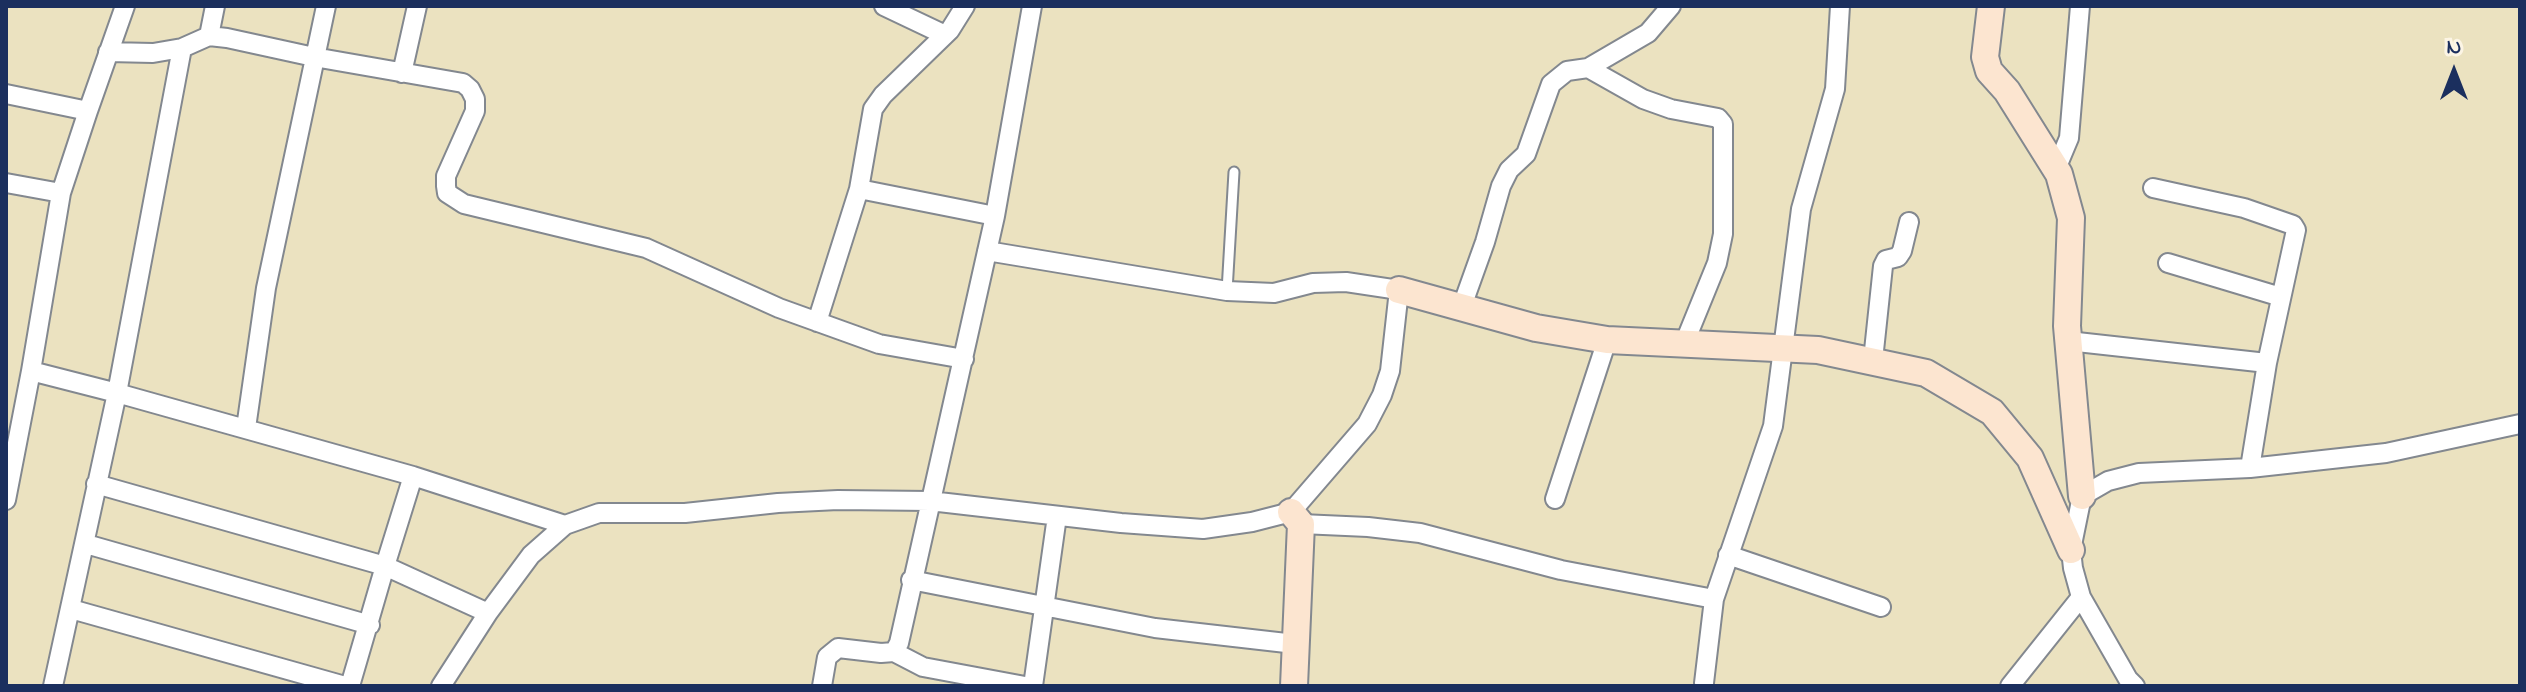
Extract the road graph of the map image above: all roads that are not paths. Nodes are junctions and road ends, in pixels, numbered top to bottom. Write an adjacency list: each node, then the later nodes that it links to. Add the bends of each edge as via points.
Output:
1 (125, 6): 15 (street)
2 (215, 6): 13 (street)
3 (326, 6): 16 (street)
4 (417, 6): 18 (street)
5 (884, 6): 12 (street)
6 (965, 6): 12 (street)
7 (1032, 6): 27 (street)
8 (1671, 6): 17 (street, via 1648,33)
9 (1840, 6): 39 (street, via 1835,89 1801,209)
10 (1991, 6): 21 (street, via 1985,57 1989,71)
11 (2080, 6): 21 (street, via 2069,138)
12 (945, 35): 25 (street, via 873,109)
13 (209, 36): 14 (street); 16 (street)
14 (182, 48): 15 (street); 44 (street)
15 (108, 52): 20 (street)
16 (314, 57): 18 (street); 46 (street, via 266,288)
17 (1588, 68): 34 (street, via 1567,71 1551,84 1526,154 1501,186); 38 (street, via 1643,99 1718,118 1723,124 1723,234 1717,263)
18 (402, 73): 35 (street, via 463,83 475,99 475,111 446,176 447,193 464,204 646,248)
19 (6, 94): 20 (street)
20 (88, 111): 26 (street)
21 (2056, 169): 37 (street, via 2071,218)
22 (1234, 172): 32 (lane)
23 (6, 183): 26 (street)
24 (2153, 188): 33 (street, via 2293,225)
25 (859, 189): 27 (street); 35 (street)
26 (61, 193): 43 (street)
27 (995, 216): 29 (street)
28 (1909, 222): 41 (street, via 1902,251 1883,266)
29 (987, 251): 32 (street); 40 (street)
30 (2168, 263): 33 (street)
31 (1399, 290): 32 (street, via 1346,282 1274,293); 34 (street); 55 (street, via 1390,371 1382,395 1367,424)
32 (1227, 291)
33 (2281, 297): 42 (street)
34 (1461, 309): 36 (street)
35 (817, 322): 40 (street, via 879,344)
36 (1607, 340): 38 (street); 51 (street)
37 (2068, 341): 42 (street); 50 (street)
38 (1684, 344): 39 (street)
39 (1784, 350): 41 (street); 59 (street, via 1773,426)
40 (964, 359): 53 (street)
41 (1873, 360): 58 (street, via 1926,373 1992,412 2030,458)
42 (2267, 363): 47 (street)
43 (31, 371): 44 (street); 52 (street)
44 (117, 393): 46 (street); 49 (street)
45 (2520, 424): 47 (street, via 2386,453)
46 (246, 428): 48 (street)
47 (2250, 468): 50 (street, via 2139,473 2108,481)
48 (413, 476): 56 (street); 60 (street)
49 (96, 484): 57 (street); 60 (street)
50 (2082, 496): 58 (street)
51 (1555, 499)
52 (6, 500)
53 (930, 501): 54 (street); 56 (street, via 838,500 685,513 599,513); 61 (street)
54 (1057, 516): 55 (street, via 1203,529); 64 (street)
55 (1296, 518): 63 (street, via 1420,533 1561,570); 69 (street)
56 (565, 525): 67 (street, via 531,555)
57 (86, 544): 66 (street); 68 (street)
58 (2071, 550): 62 (street)
59 (1728, 555): 63 (street); 65 (street)
60 (385, 566): 67 (street); 68 (street)
61 (911, 580): 64 (street); 70 (street)
62 (2081, 597): 79 (street); 80 (street)
63 (1714, 599): 71 (street)
64 (1044, 607): 69 (street, via 1155,628); 77 (street)
65 (1881, 607)
66 (71, 609): 72 (street); 73 (street)
67 (488, 613): 74 (street)
68 (370, 625): 73 (street)
69 (1295, 644): 78 (street)
70 (894, 652): 75 (street, via 838,648 827,657); 76 (street, via 923,667)
71 (1706, 685)
72 (53, 686)
73 (347, 686)
74 (441, 686)
75 (822, 686)
76 (1025, 686)
77 (1033, 686)
78 (1294, 686)
79 (2010, 686)
80 (2135, 686)

